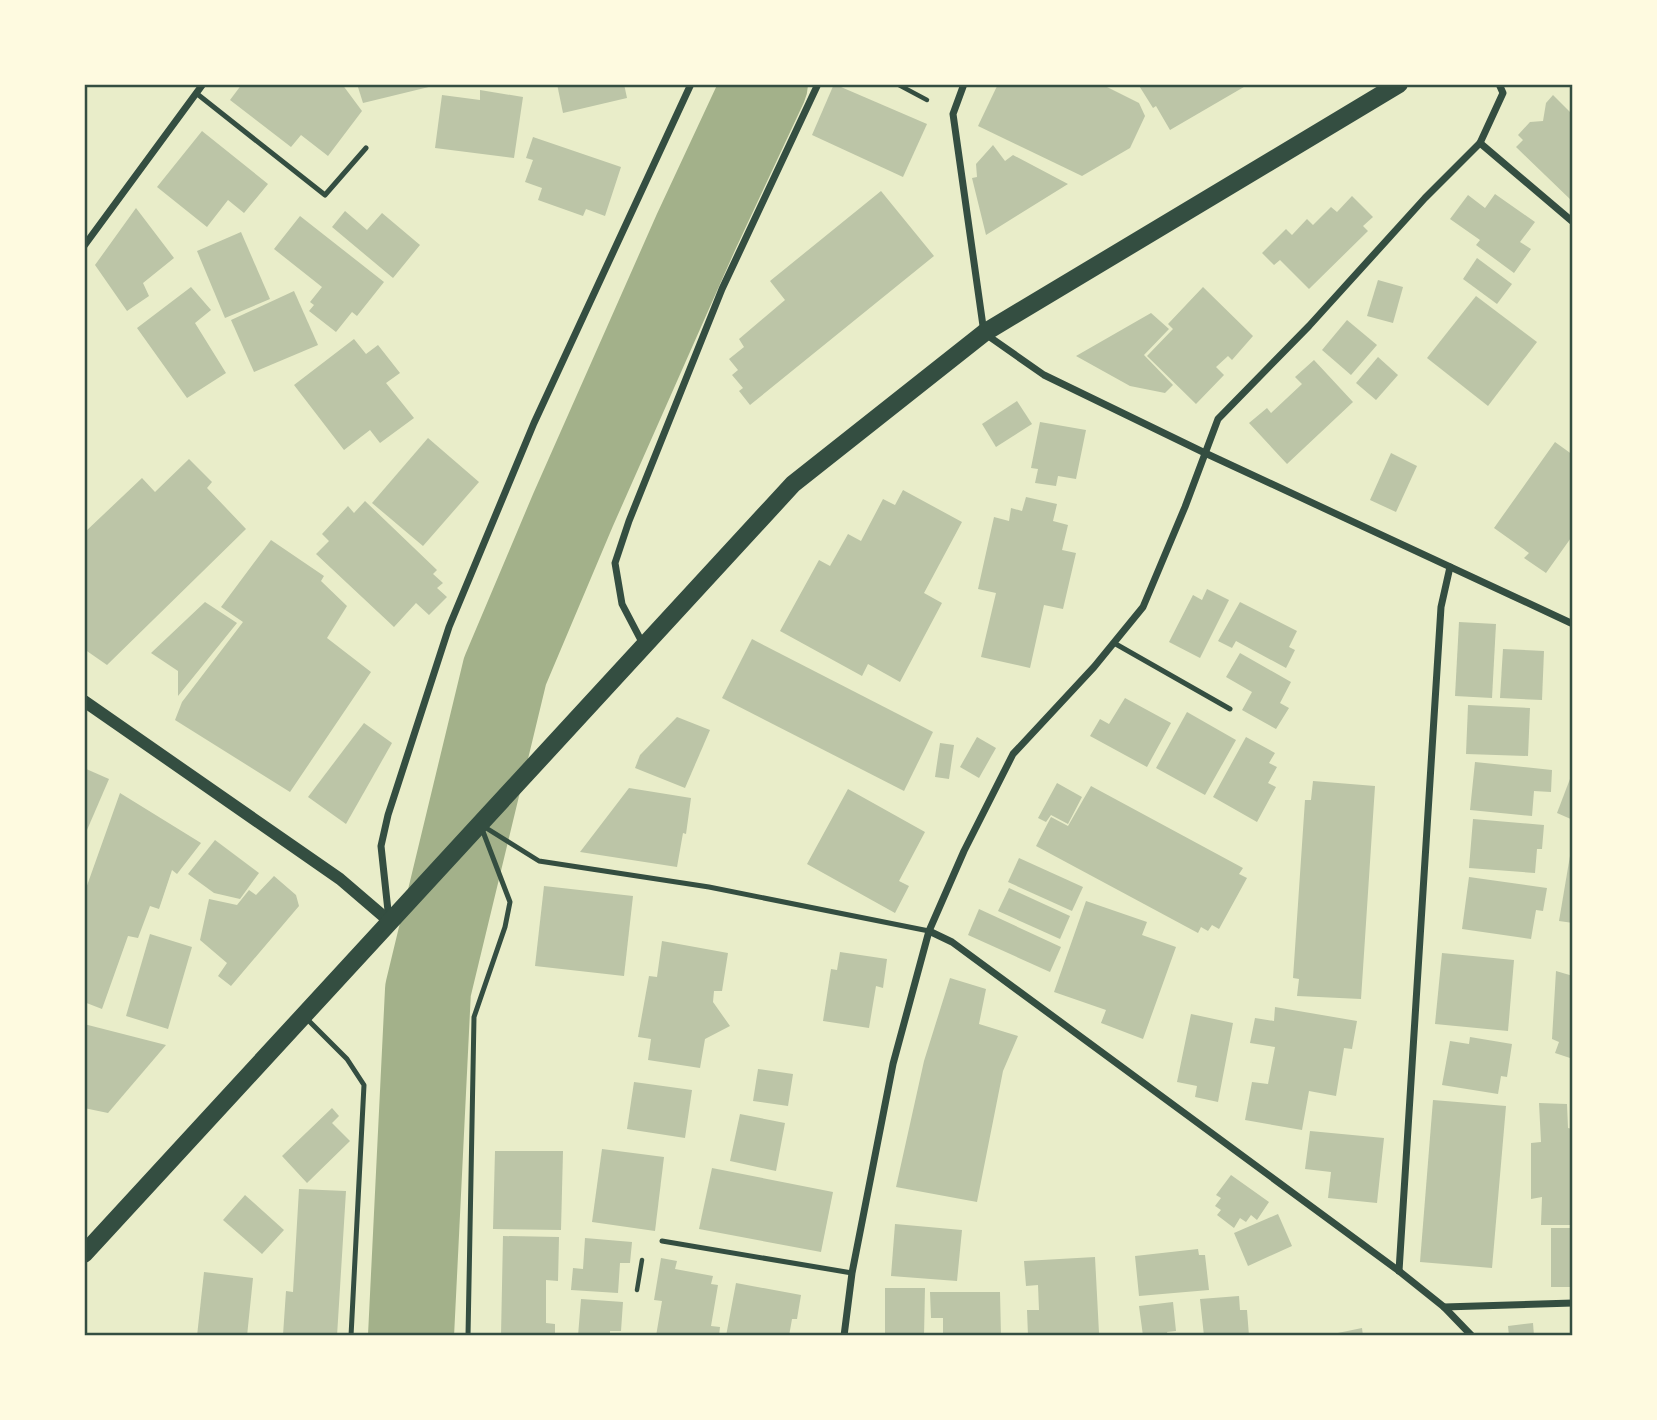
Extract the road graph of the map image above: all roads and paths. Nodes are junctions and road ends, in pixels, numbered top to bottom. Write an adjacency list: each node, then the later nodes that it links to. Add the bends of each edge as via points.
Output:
1 (202, 84): 7 (street)
2 (691, 84): 21 (street, via 534,422 449,627 388,815 382,850)
3 (818, 84): 17 (street, via 722,289 615,563 622,604)
4 (964, 84): 12 (street, via 953,114)
5 (1399, 84): 12 (main road)
6 (1499, 84): 8 (street, via 1503,93)
7 (196, 93): 9 (lane, via 325,195); 11 (street)
8 (1480, 143): 10 (street); 13 (street, via 1218,419)
9 (366, 148)
10 (1573, 222)
11 (84, 246)
12 (984, 333): 13 (street, via 1044,375); 17 (main road, via 793,484)
13 (1205, 453): 14 (street); 16 (street, via 1143,607)
14 (1450, 567): 15 (street); 26 (street, via 1441,607)
15 (1571, 620)
16 (1114, 643): 19 (lane); 22 (street, via 1013,754)
17 (644, 646): 20 (main road)
18 (84, 701): 21 (street, via 341,879)
19 (1230, 709)
20 (481, 824): 21 (main road); 22 (lane, via 542,862 709,887); 31 (lane, via 510,902 474,1017)
21 (389, 922): 23 (main road)
22 (929, 931): 26 (street, via 952,942); 27 (street, via 893,1064)
23 (304, 1016): 25 (main road); 30 (lane, via 347,1059 364,1085)
24 (663, 1241): 27 (lane)
25 (84, 1254)
26 (1399, 1271): 29 (street)
27 (852, 1273): 32 (street)
28 (1573, 1303): 29 (street)
29 (1444, 1307): 33 (street)
30 (351, 1336)
31 (468, 1336)
32 (844, 1336)
33 (1472, 1336)

